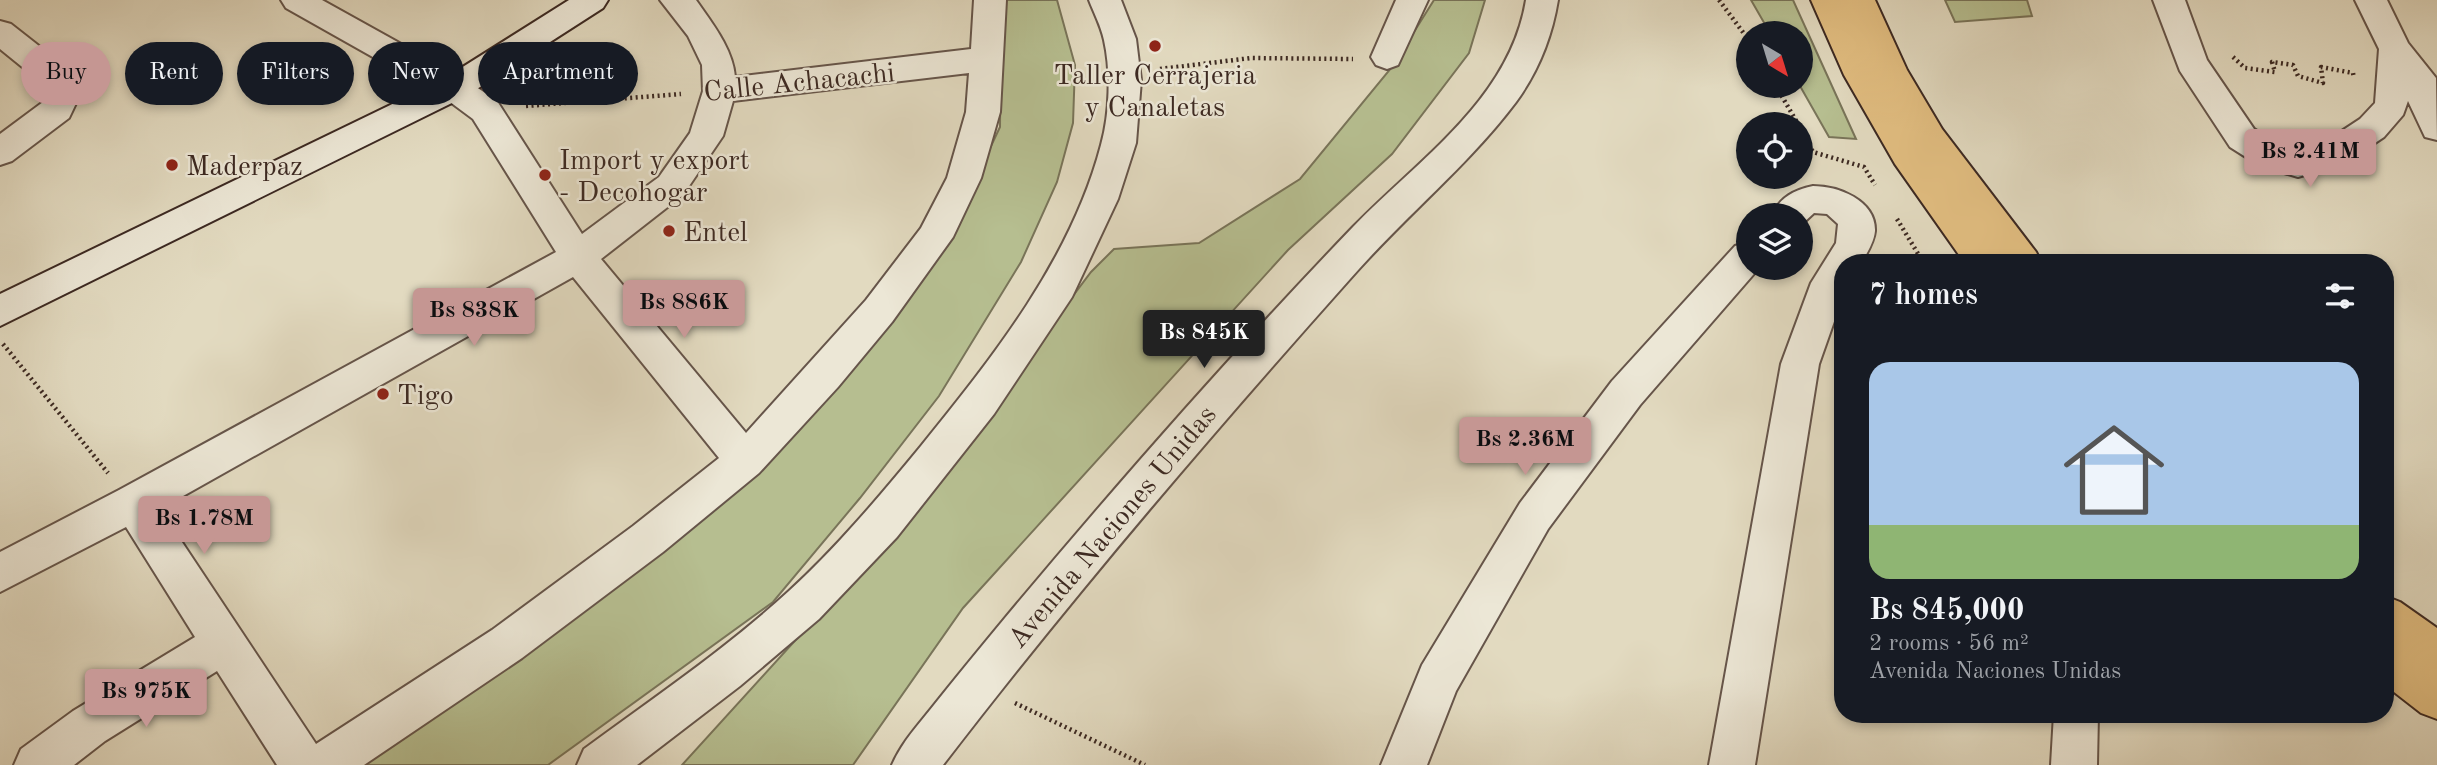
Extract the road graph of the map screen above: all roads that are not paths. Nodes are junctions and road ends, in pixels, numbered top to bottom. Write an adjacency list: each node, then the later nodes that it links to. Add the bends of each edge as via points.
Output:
1 (297, 0): 13 (street)
2 (592, 0): 17 (street)
3 (676, 0): 18 (street, via 702,32 718,65)
4 (990, 0): 16 (street)
5 (1105, 0): 43 (street, via 1120,39 1125,80 1119,142 1100,199 1059,287 980,402 882,524 804,604 725,671)
6 (1412, 0): 15 (street)
7 (1542, 0): 44 (street, Avenida Naciones Unidas, via 1527,55 1474,132 1394,208 1158,467)
8 (1826, 0): 25 (highway, via 1860,75 1907,155)
9 (1859, 0): 26 (highway, via 1891,71 1930,138)
10 (2169, 0): 14 (street, via 2192,63 2242,138 2272,157 2298,164 2333,154 2372,128 2390,106)
11 (2371, 0): 14 (street)
12 (0, 32): 22 (street, via 50,72 62,97 57,108)
13 (372, 42)
14 (2395, 50): 21 (street, via 2420,78)
15 (1387, 57)
16 (988, 59): 18 (street, Calle Achacachi); 31 (street, via 983,112 964,178 935,237 879,311)
17 (464, 82)
18 (720, 90): 27 (street, via 706,136 671,186)
19 (464, 95): 27 (street, via 485,110)
20 (419, 105): 30 (street)
21 (2437, 128)
22 (0, 152)
23 (1801, 203): 24 (street, via 1819,198 1845,209 1855,220 1857,230)
24 (1847, 254)
25 (1978, 254)
26 (2017, 254)
27 (578, 257): 31 (street); 32 (street)
28 (1736, 269): 45 (street, via 1626,393 1534,516 1438,680)
29 (1834, 276): 46 (street, via 1800,364)
30 (0, 311)
31 (745, 461): 42 (street, via 507,644)
32 (133, 503): 33 (street); 35 (street)
33 (0, 573)
34 (2394, 622): 36 (highway)
35 (222, 643): 40 (street, via 89,726); 41 (street)
36 (2437, 653)
37 (2394, 665): 38 (highway)
38 (2437, 698)
39 (2076, 723): 47 (street)
40 (37, 765)
41 (303, 765)
42 (324, 765)
43 (600, 765)
44 (915, 765)
45 (1404, 765)
46 (1732, 765)
47 (2074, 765)

